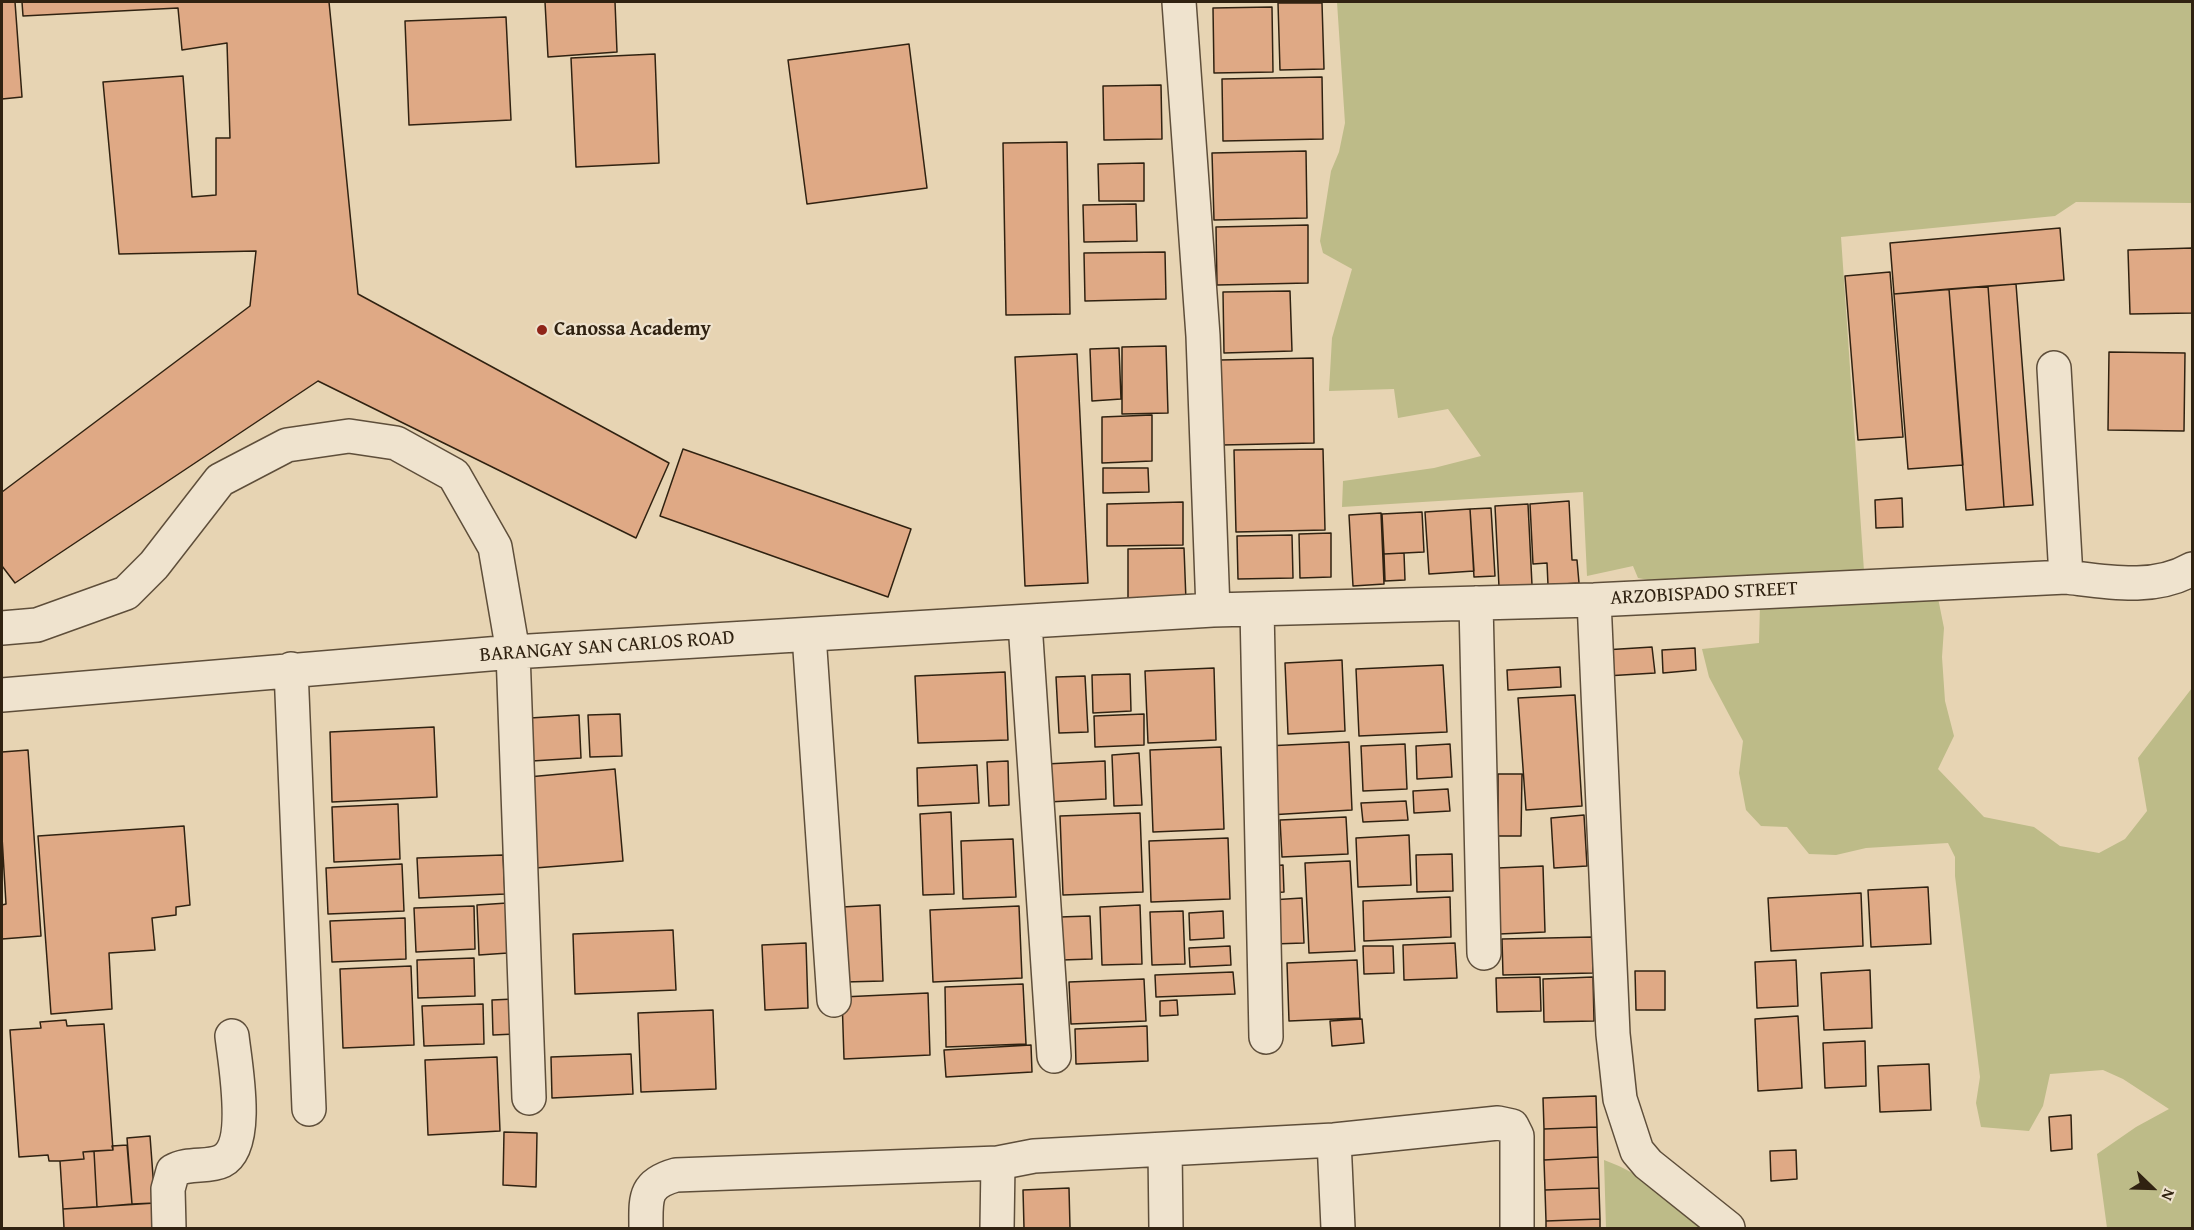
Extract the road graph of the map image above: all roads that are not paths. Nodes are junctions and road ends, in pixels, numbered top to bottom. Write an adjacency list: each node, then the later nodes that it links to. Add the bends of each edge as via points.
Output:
1 (1179, 2): 8 (street, via 1203,336)
2 (2054, 368): 4 (street)
3 (2193, 569): 4 (street, ARZOBISPADO STREET, via 2143,583)
4 (2066, 577): 5 (street, ARZOBISPADO STREET)
5 (1594, 600): 6 (street, ARZOBISPADO STREET); 31 (street, via 1613,1034 1620,1099 1636,1151)
6 (1476, 603): 7 (street, ARZOBISPADO STREET); 15 (street)
7 (1257, 609): 8 (street, ARZOBISPADO STREET); 18 (street)
8 (1213, 610): 9 (street, BARANGAY SAN CARLOS ROAD)
9 (1025, 623): 11 (street, BARANGAY SAN CARLOS ROAD); 19 (street)
10 (2, 628): 12 (street, via 37,625 126,592 154,565 220,480 287,445 349,436 396,443 454,475 495,547)
11 (809, 635): 12 (street, BARANGAY SAN CARLOS ROAD); 16 (street)
12 (513, 652): 13 (street, BARANGAY SAN CARLOS ROAD); 20 (street)
13 (291, 669): 14 (street, BARANGAY SAN CARLOS ROAD); 21 (street)
14 (2, 695)
15 (1484, 953)
16 (834, 1000)
17 (232, 1036): 25 (street, via 239,1121 233,1152 221,1161 173,1171 168,1189)
18 (1266, 1037)
19 (1054, 1056)
20 (529, 1098)
21 (309, 1109)
22 (1334, 1140): 23 (street); 29 (street); 30 (street, via 1498,1124 1512,1126 1517,1136)
23 (1165, 1149): 24 (street, via 1034,1156); 28 (street)
24 (998, 1163): 26 (street, via 676,1175 652,1185); 27 (street)
25 (169, 1228)
26 (646, 1228)
27 (997, 1228)
28 (1166, 1228)
29 (1338, 1228)
30 (1516, 1228)
31 (1728, 1228)

